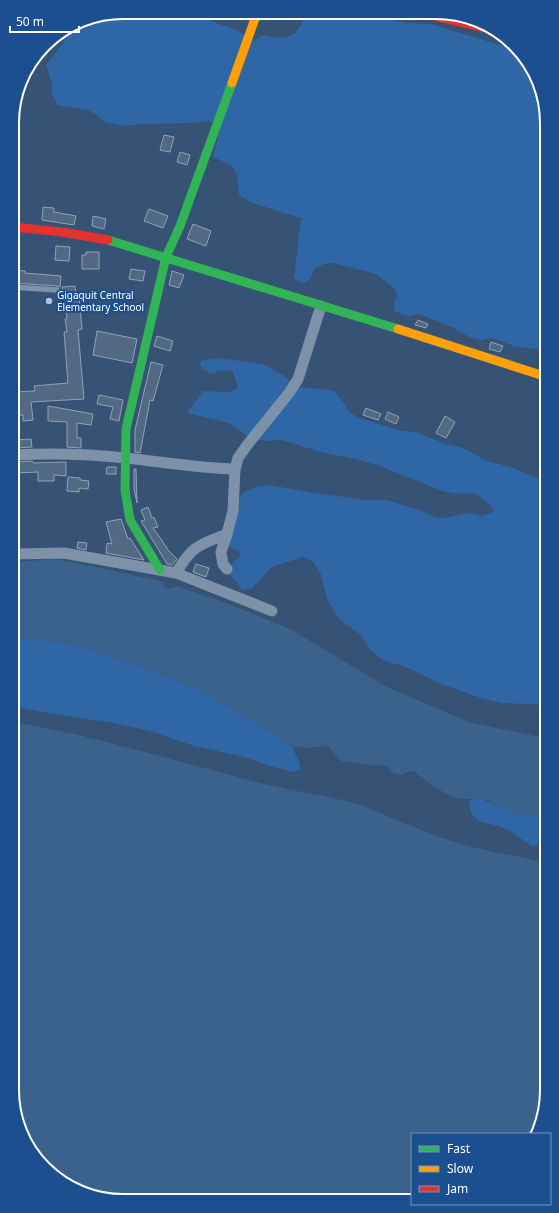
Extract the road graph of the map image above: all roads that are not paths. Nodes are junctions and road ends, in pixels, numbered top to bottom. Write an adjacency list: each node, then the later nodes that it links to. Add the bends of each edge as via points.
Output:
1 (255, 19): 3 (street)
2 (19, 227): 3 (street, via 99,238)
3 (166, 257): 6 (street); 9 (street, via 126,429)
4 (19, 287): 5 (lane)
5 (57, 290)
6 (321, 306): 7 (street); 10 (street, via 298,378 290,393 242,452)
7 (540, 375)
8 (19, 455): 9 (street, via 58,454)
9 (125, 458): 10 (street, via 204,468); 14 (street, via 125,490 130,520)
10 (235, 469): 11 (street, via 233,511)
11 (227, 534): 13 (street, via 221,552 223,564); 15 (street, via 192,550)
12 (19, 554): 14 (street, via 70,554)
13 (228, 569)
14 (160, 570): 15 (street)
15 (176, 573): 16 (street)
16 (272, 611)

